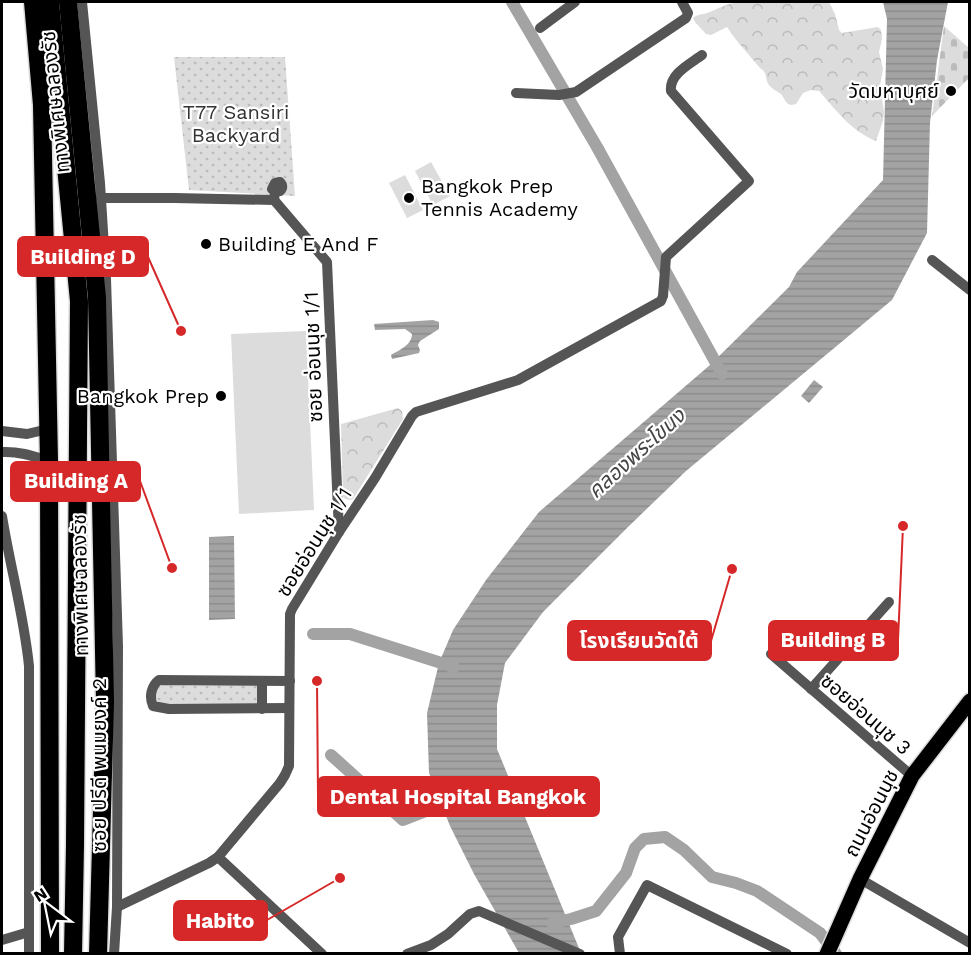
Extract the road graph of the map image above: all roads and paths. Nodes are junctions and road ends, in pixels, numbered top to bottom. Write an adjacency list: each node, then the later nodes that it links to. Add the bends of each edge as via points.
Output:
1 (33, 2): 13 (highway, via 42,105)
2 (50, 2): 42 (highway, ทางพิเศษฉลองรัช, via 79,301)
3 (68, 2): 43 (highway, ทางพิเศษฉลองรัช, via 97,298 105,702)
4 (81, 2): 10 (street, ซอย ปรีดี พนมยงค์ 2)
5 (576, 2): 7 (street)
6 (682, 2): 9 (street, via 688,13 686,18 576,92)
7 (540, 28)
8 (702, 55): 18 (street, ซอยอ่อนนุช 1/1, via 674,77 671,91 749,181 668,254 661,301 518,380 416,412)
9 (516, 93)
10 (101, 198): 18 (street, ซอย อ่อนนุช 1/1, via 275,196 327,262); 34 (street, ซอย ปรีดี พนมยงค์ 2, via 117,646)
11 (932, 260): 12 (street)
12 (969, 290)
13 (48, 429): 14 (street, via 27,434); 16 (highway)
14 (2, 431)
15 (2, 452): 16 (street)
16 (49, 461): 33 (highway)
17 (2, 516): 19 (street)
18 (339, 532): 23 (street, ซอยอ่อนนุช 1/1, via 290,614)
19 (4, 551): 35 (street, via 26,634 29,666)
20 (889, 602): 24 (street)
21 (771, 654): 24 (street, ซอยอ่อนนุช 3)
22 (262, 681): 23 (street); 27 (street); 27 (street, via 159,680 152,688 151,703 169,709)
23 (290, 681): 26 (street, ซอยอ่อนนุช 1/1)
24 (811, 689): 30 (street, ซอยอ่อนนุช 3)
25 (969, 701): 29 (main road, ถนนอ่อนนุช)
26 (290, 708): 27 (street); 31 (street, ซอยอ่อนนุช 1/1, via 289,766 285,775)
27 (262, 709)
28 (969, 714): 29 (main road, ถนนอ่อนนุช)
29 (954, 727): 30 (main road, ถนนอ่อนนุช)
30 (915, 779): 32 (main road, ถนนอ่อนนุช)
31 (218, 857): 34 (street); 45 (street)
32 (864, 881): 36 (main road, ถนนอ่อนนุช); 38 (street)
33 (50, 893): 40 (highway); 41 (highway)
34 (117, 907): 44 (street, ซอย ปรีดี พนมยงค์ 2)
35 (29, 932): 37 (street); 39 (street)
36 (840, 933): 50 (main road, ถนนอ่อนนุช); 51 (main road, ถนนอ่อนนุช)
37 (2, 940)
38 (969, 944)
39 (29, 954)
40 (45, 954)
41 (50, 954)
42 (73, 954)
43 (98, 954)
44 (114, 954)
45 (322, 954)
46 (407, 954): 47 (street, via 431,945 479,911)
47 (580, 954)
48 (620, 954): 49 (street, via 618,937 647,885)
49 (787, 954)
50 (826, 954)
51 (834, 954)

